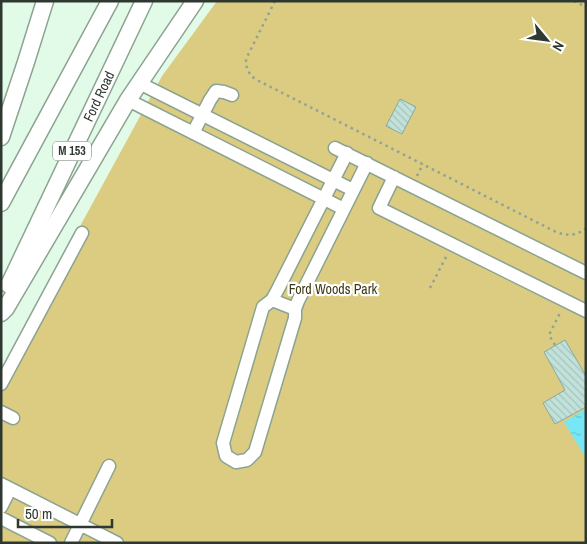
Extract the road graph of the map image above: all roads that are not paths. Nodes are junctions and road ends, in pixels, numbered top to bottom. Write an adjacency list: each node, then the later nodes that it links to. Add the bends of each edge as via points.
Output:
1 (45, 1): 10 (main road)
2 (110, 1): 16 (main road, M 153)
3 (144, 1): 20 (main road, Ford Road / M 153)
4 (195, 1): 5 (main road)
5 (139, 83): 7 (main road); 8 (lane)
6 (232, 94): 8 (lane, via 216,91)
7 (128, 100): 9 (lane); 24 (main road)
8 (203, 115): 9 (lane); 13 (lane)
9 (193, 133): 15 (lane)
10 (1, 137)
11 (367, 163): 12 (lane); 13 (lane, via 341,150); 14 (lane)
12 (394, 177): 19 (lane); 23 (lane, via 379,208)
13 (333, 180): 14 (lane); 15 (lane)
14 (353, 190): 17 (lane)
15 (324, 199): 17 (lane); 21 (lane)
16 (1, 203)
17 (344, 209): 22 (lane)
18 (82, 233): 25 (lane, via 80,248)
19 (586, 273)
20 (1, 300)
21 (272, 300): 22 (lane); 22 (lane, via 263,307 223,443 226,456 236,462 247,460 256,452)
22 (295, 309)
23 (586, 311)
24 (1, 313)
25 (1, 384)
26 (110, 466): 30 (lane)
27 (6, 486): 28 (lane); 30 (lane)
28 (1, 507)
29 (1, 518): 31 (lane)
30 (80, 524): 32 (lane); 33 (lane)
31 (50, 543)
32 (71, 543)
33 (117, 543)

